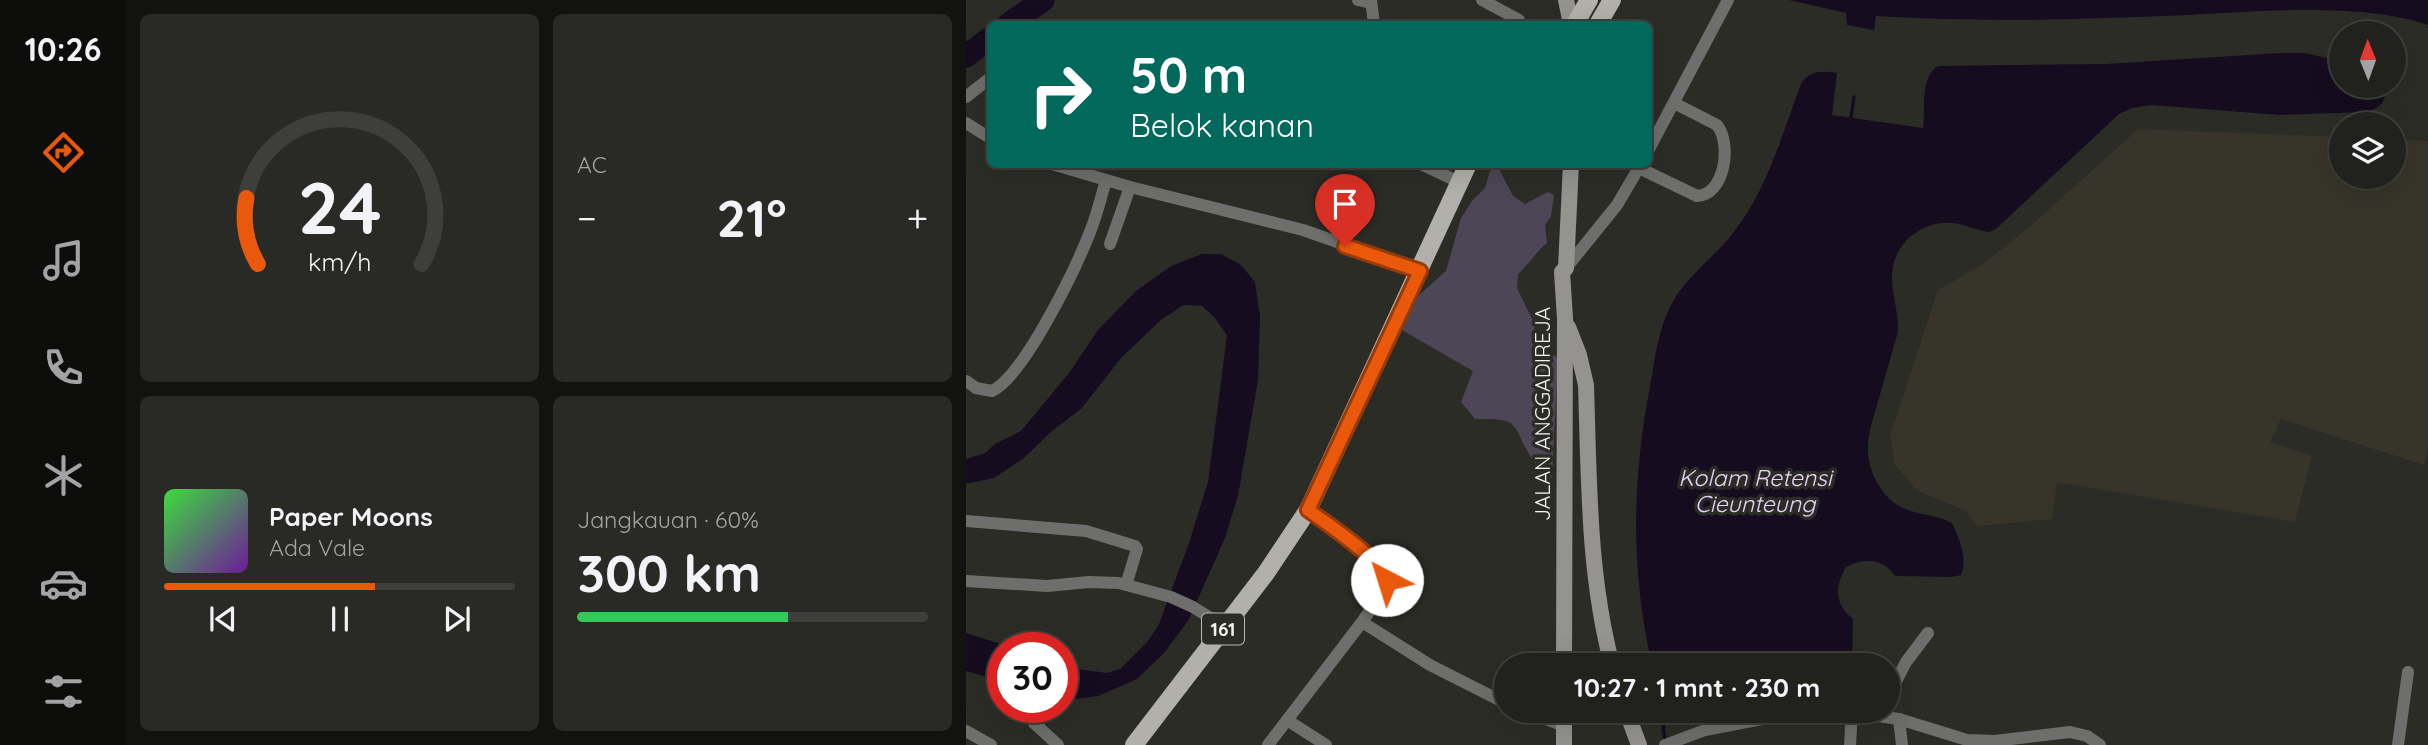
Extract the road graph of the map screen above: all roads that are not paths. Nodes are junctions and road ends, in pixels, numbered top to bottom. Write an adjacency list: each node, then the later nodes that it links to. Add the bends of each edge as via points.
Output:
1 (1358, 0): 7 (street)
2 (1482, 0): 8 (street)
3 (1566, 0): 10 (main road)
4 (1588, 0): 11 (main road)
5 (1612, 0): 12 (main road)
6 (1728, 0): 15 (street)
7 (1371, 1): 9 (street)
8 (1519, 20)
9 (1374, 21)
10 (1572, 21)
11 (1575, 21)
12 (1600, 21)
13 (987, 80): 14 (street)
14 (966, 97)
15 (1674, 103): 18 (street); 24 (street, via 1720,130 1723,166 1717,182 1709,193 1696,196)
16 (966, 123): 17 (street)
17 (987, 136)
18 (1652, 143)
19 (1068, 168): 25 (street)
20 (1429, 168): 26 (street)
21 (1466, 168): 26 (main road, 161)
22 (1571, 168): 29 (main road, JALAN ANGGADIREJA)
23 (1639, 168): 29 (street, via 1617,205)
24 (1644, 168)
25 (1106, 180): 27 (street); 32 (street, via 1090,232 1029,354 1002,386 992,391)
26 (1459, 182): 30 (main road, 161)
27 (1130, 187): 28 (street); 30 (street, via 1303,230)
28 (1110, 244)
29 (1566, 268): 31 (main road, JALAN ANGGADIREJA, via 1562,272)
30 (1420, 271): 33 (main road, 161)
31 (1564, 318): 40 (main road, JALAN ANGGADIREJA); 41 (main road, via 1586,385 1595,579)
32 (966, 381)
33 (1308, 510): 37 (street, via 1385,572 1385,589); 38 (main road, 161)
34 (966, 521): 36 (street, via 1086,531 1135,546)
35 (966, 581): 36 (street)
36 (1126, 585): 38 (street, via 1171,597)
37 (1362, 622): 44 (street, via 1430,665); 46 (street)
38 (1225, 627): 60 (main road, 161)
39 (1928, 633): 43 (street)
40 (1564, 653)
41 (1609, 653)
42 (2408, 672): 68 (street)
43 (1900, 674)
44 (1494, 697)
45 (1900, 719): 55 (street)
46 (1287, 720): 61 (street); 62 (street)
47 (1034, 723): 59 (street)
48 (1564, 723): 63 (main road)
49 (1631, 723): 64 (main road)
50 (1741, 723): 56 (street)
51 (1851, 723): 65 (street)
52 (1899, 723): 66 (street)
53 (966, 731): 58 (street)
54 (2031, 741): 57 (street); 67 (street, via 2078,733)
55 (1968, 742): 57 (street)
56 (1669, 743)
57 (2006, 743)
58 (992, 745)
59 (1058, 745)
60 (1134, 745)
61 (1268, 745)
62 (1326, 745)
63 (1564, 745)
64 (1639, 745)
65 (1850, 745)
66 (1902, 745)
67 (2100, 745)
68 (2398, 745)

